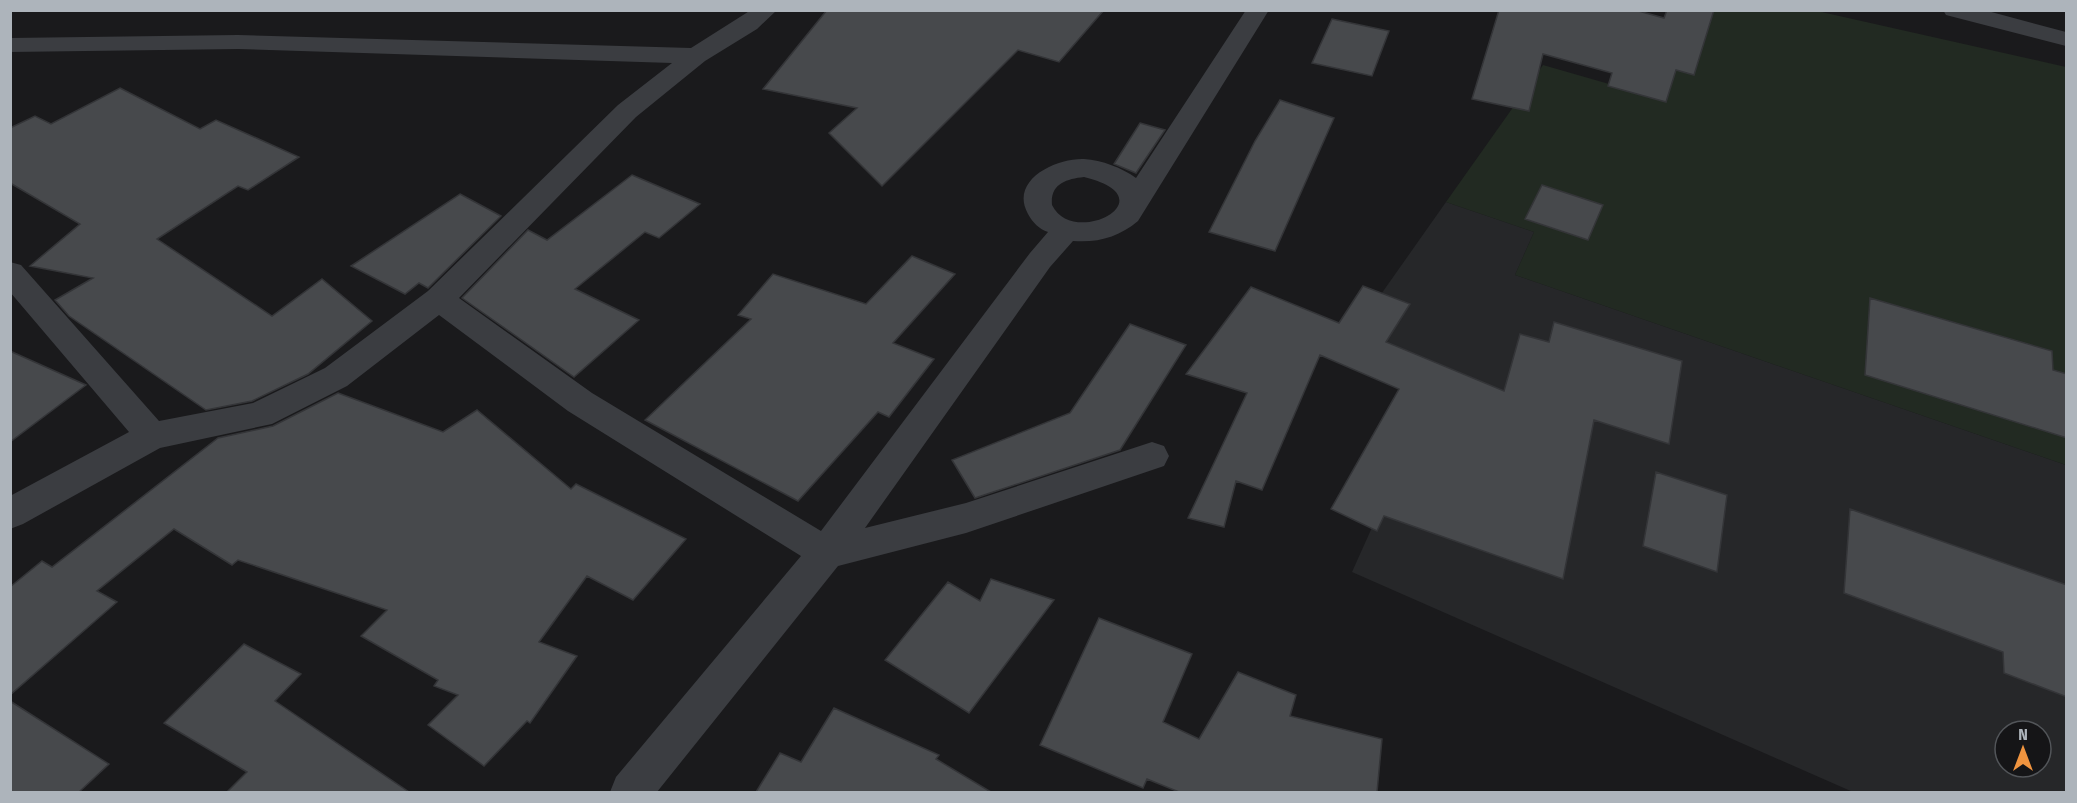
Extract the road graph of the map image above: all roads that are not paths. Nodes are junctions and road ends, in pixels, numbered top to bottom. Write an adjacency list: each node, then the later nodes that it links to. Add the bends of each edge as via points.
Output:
1 (1258, 10): 7 (street)
2 (1954, 10): 4 (street)
3 (750, 15): 6 (street)
4 (2067, 39)
5 (10, 45): 6 (street, via 238,42)
6 (696, 56): 10 (street, via 627,111)
7 (1135, 202): 8 (street, via 1132,212 1113,227); 8 (street, via 1133,192 1115,175 1084,168 1054,175 1037,193 1037,204 1052,223)
8 (1067, 230): 14 (street, via 1040,260)
9 (10, 272): 11 (street)
10 (438, 299): 11 (street, via 336,377 260,415); 14 (street, via 580,402)
11 (152, 436): 13 (street)
12 (1152, 456): 14 (street, via 966,518)
13 (10, 514)
14 (826, 553): 15 (street)
15 (631, 792)

